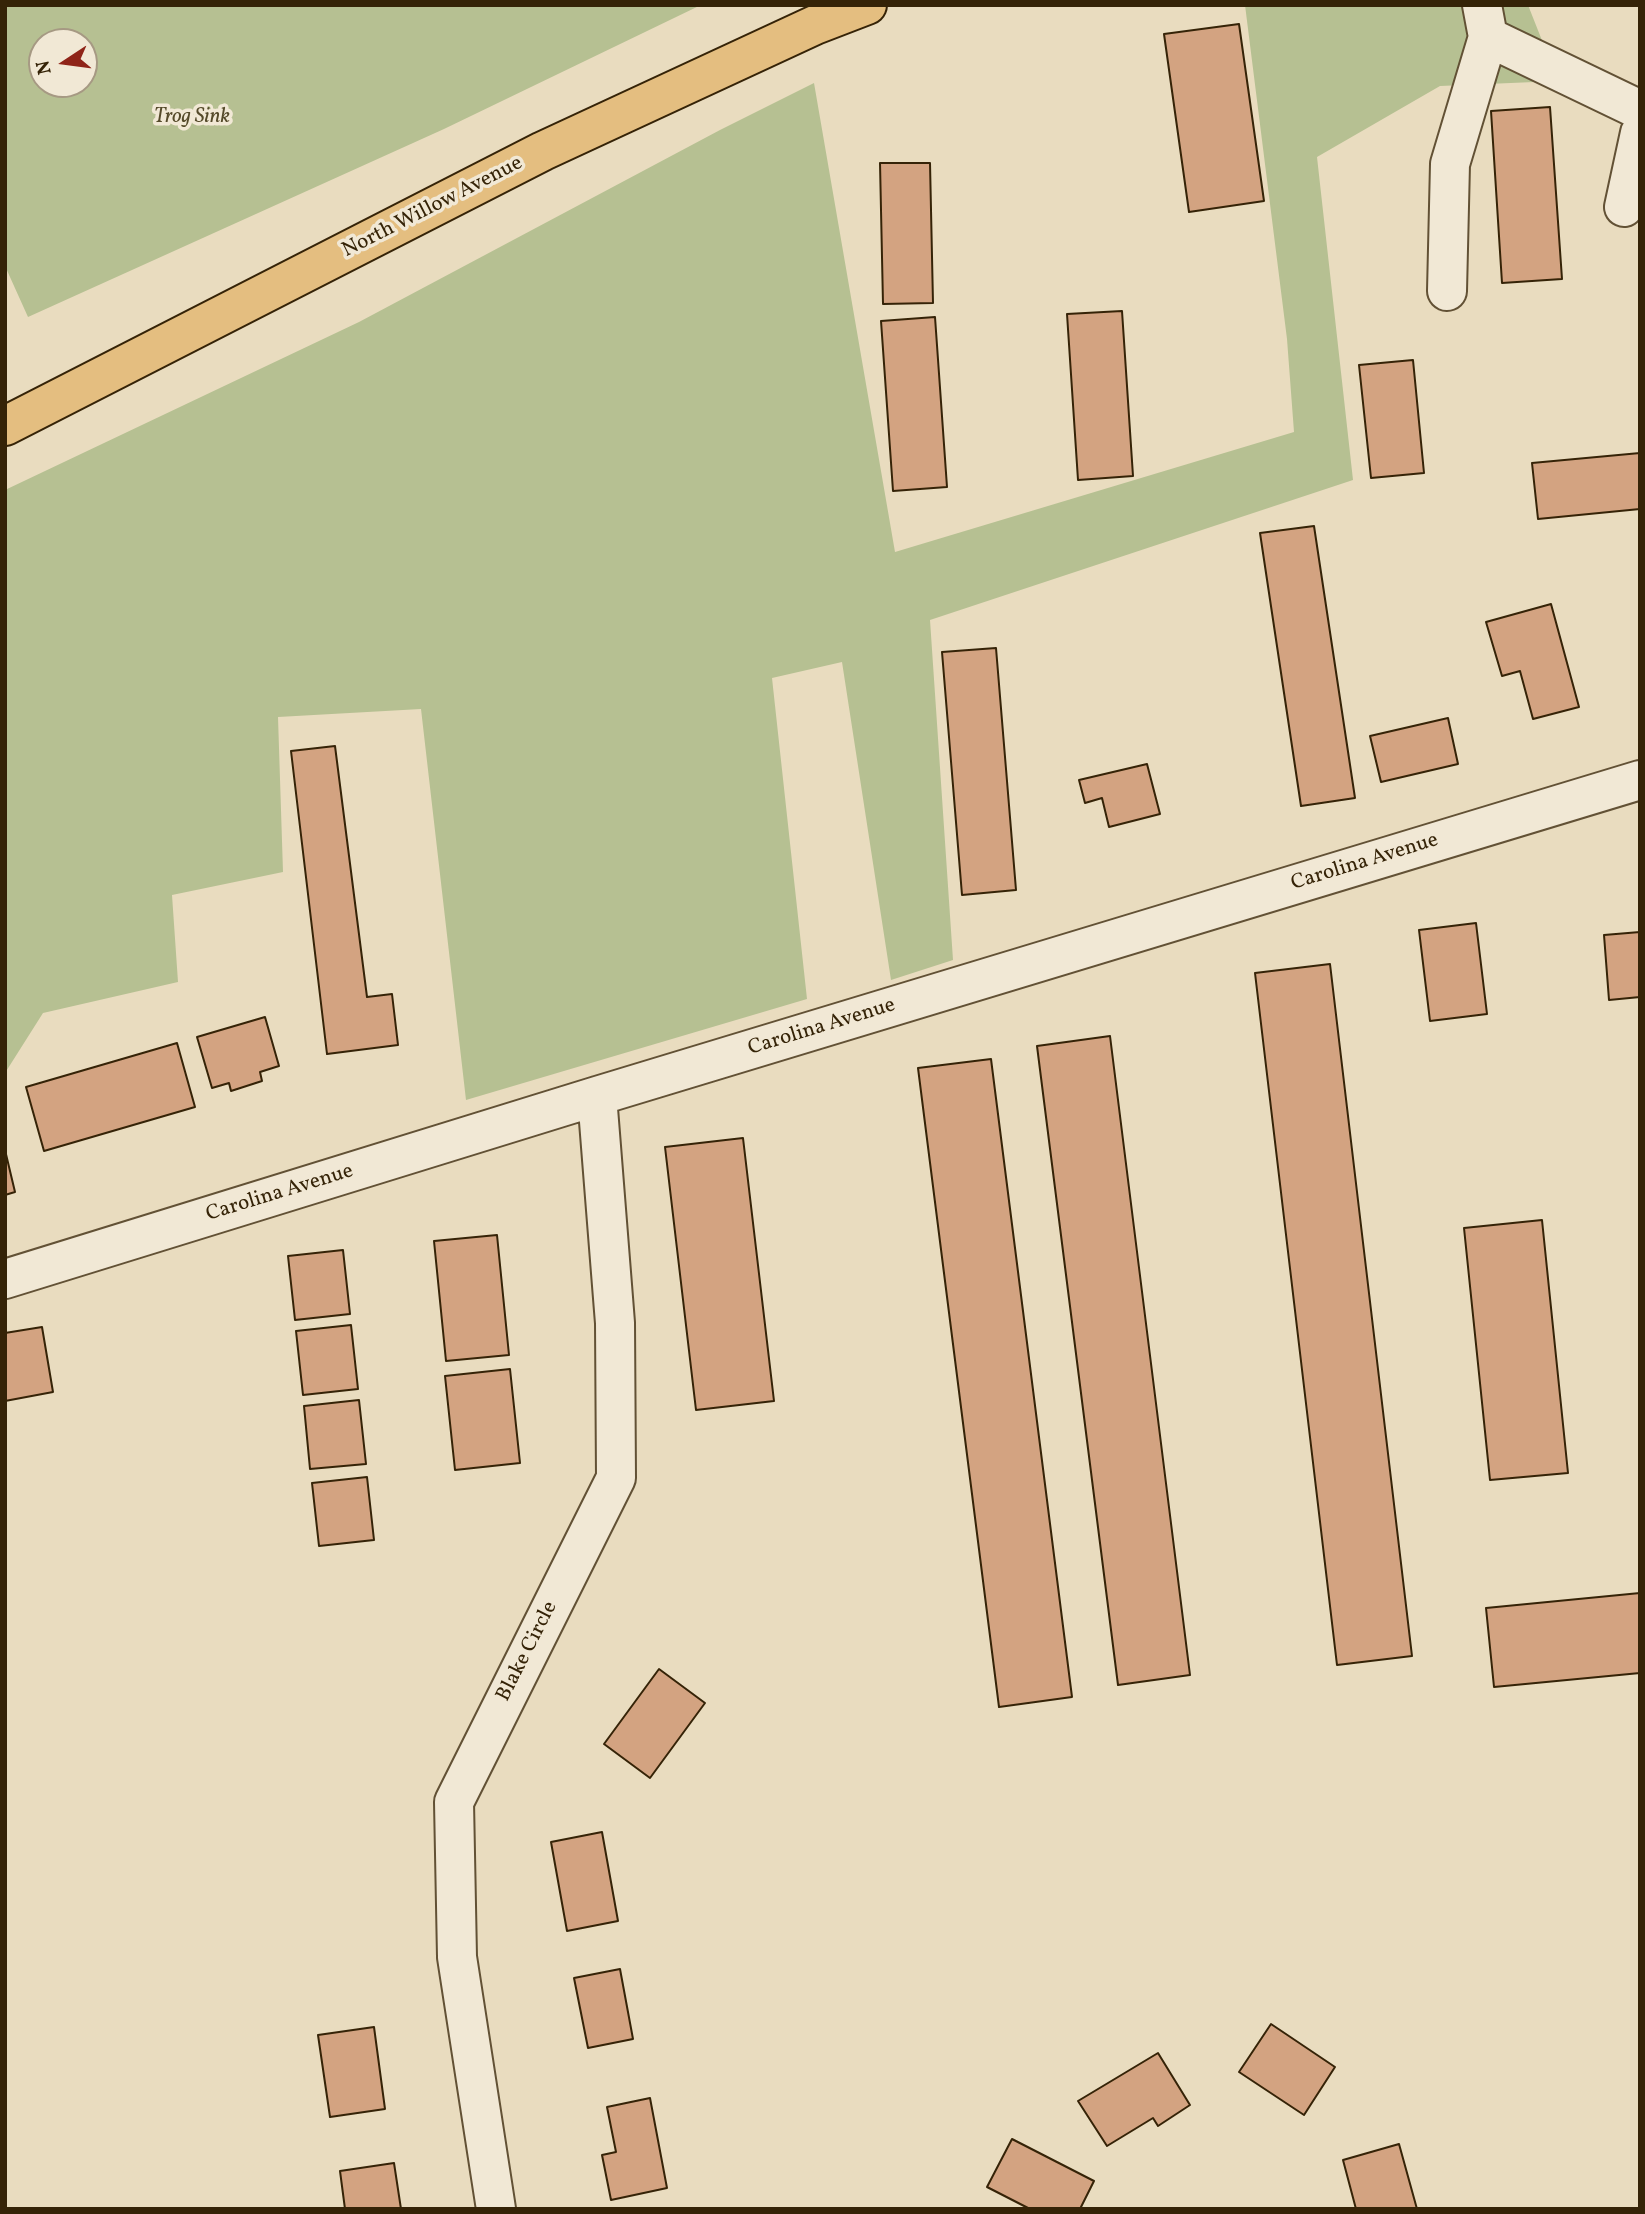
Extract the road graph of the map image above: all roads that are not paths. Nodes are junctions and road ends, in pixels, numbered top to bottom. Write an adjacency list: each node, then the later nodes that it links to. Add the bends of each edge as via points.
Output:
1 (867, 5): 7 (main road, North Willow Avenue, via 814,25 543,151)
2 (1485, 21): 3 (street); 6 (street, via 1450,164)
3 (1640, 110)
4 (1640, 133): 5 (street)
5 (1624, 207)
6 (1447, 291)
7 (5, 426)
8 (1640, 780): 9 (street, Carolina Avenue)
9 (597, 1096): 10 (street, Carolina Avenue); 11 (street, Blake Circle, via 615,1323 616,1478 454,1801 457,1957)
10 (5, 1279)
11 (496, 2209)

